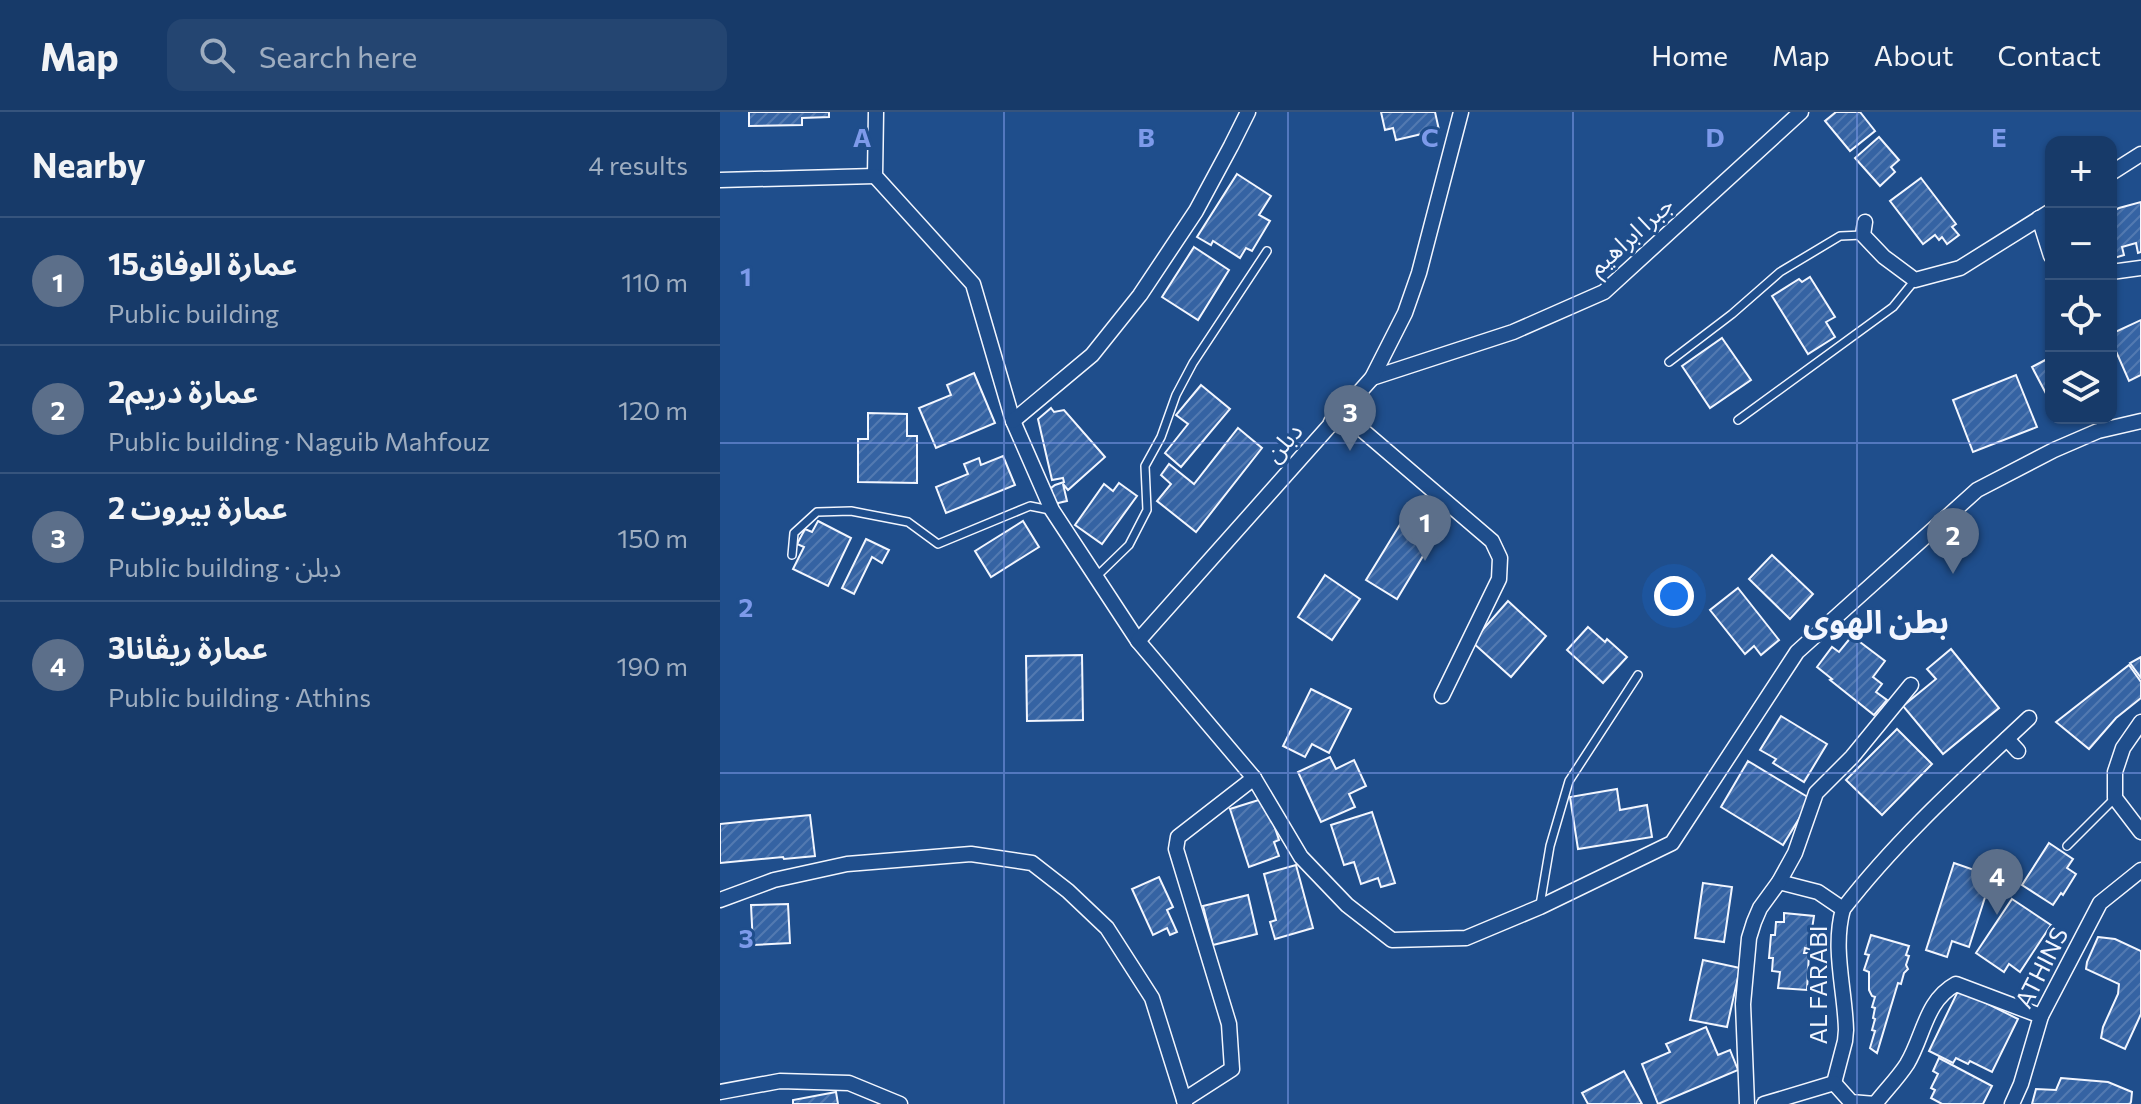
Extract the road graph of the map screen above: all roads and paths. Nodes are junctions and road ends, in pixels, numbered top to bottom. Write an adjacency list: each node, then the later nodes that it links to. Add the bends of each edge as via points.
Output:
1 (876, 112): 7 (street)
2 (1248, 112): 18 (street, via 1196,211 1140,295 1092,355)
3 (1461, 112): 16 (street, دبلن, via 1419,273)
4 (1801, 112): 16 (street, جبرا ابراهيم, via 1604,292 1513,332)
5 (2141, 154): 6 (street)
6 (2117, 169)
7 (875, 176): 8 (street); 18 (street, via 973,284)
8 (720, 180)
9 (2045, 214): 14 (street, via 1960,268)
10 (1864, 228): 14 (street, via 1884,257); 15 (lane, via 1840,236 1780,272)
11 (1267, 251): 23 (lane, via 1176,395 1145,466 1147,510 1129,545)
12 (2141, 268): 13 (street)
13 (2117, 271)
14 (1915, 280): 17 (lane, via 1893,307)
15 (1669, 362)
16 (1372, 378): 20 (street, دبلن)
17 (1738, 420)
18 (1013, 421): 21 (street)
19 (2141, 421): 39 (street, via 2087,436 1977,490 1797,652 1672,843)
20 (1331, 422): 24 (street, دبلن); 27 (street, via 1361,429 1492,541 1500,558 1499,579)
21 (1052, 510): 22 (lane, via 1030,506 938,544 908,522 851,511 817,512 794,533); 23 (street)
22 (792, 555)
23 (1096, 577): 24 (street)
24 (1138, 641): 32 (street)
25 (1638, 675): 39 (lane, via 1569,781)
26 (1911, 685): 37 (street, via 1816,793)
27 (1442, 696)
28 (2029, 718): 30 (street)
29 (2141, 722): 33 (street, via 2123,748 2115,772)
30 (2007, 739): 31 (street); 40 (street, via 1910,831)
31 (2018, 751)
32 (1254, 778): 39 (street, via 1301,857 1347,905 1392,940 1466,938); 44 (street, via 1178,837 1176,849 1229,1024 1232,1069)
33 (2115, 798): 34 (street); 35 (lane)
34 (2141, 832)
35 (2067, 846)
36 (2141, 870): 41 (street, ATHINS, via 2100,903)
37 (1779, 882): 40 (street, AL FARABI, via 1818,892); 46 (street, via 1760,908 1749,938 1743,1004)
38 (720, 900): 44 (street, via 774,880 847,864 971,854 1032,863 1107,928 1152,998)
39 (1540, 907)
40 (1843, 909): 42 (street, AL FARABI, via 1837,941 1846,1030)
41 (2041, 1016): 48 (street, via 1956,984 1934,1001 1907,1064); 49 (street, ATHINS)
42 (1834, 1083): 47 (street); 48 (street, via 1851,1102)
43 (720, 1092): 45 (street, via 780,1081 849,1083)
44 (1185, 1102)
45 (900, 1104)
46 (1747, 1104)
47 (1764, 1104)
48 (1875, 1104)
49 (2012, 1104)

